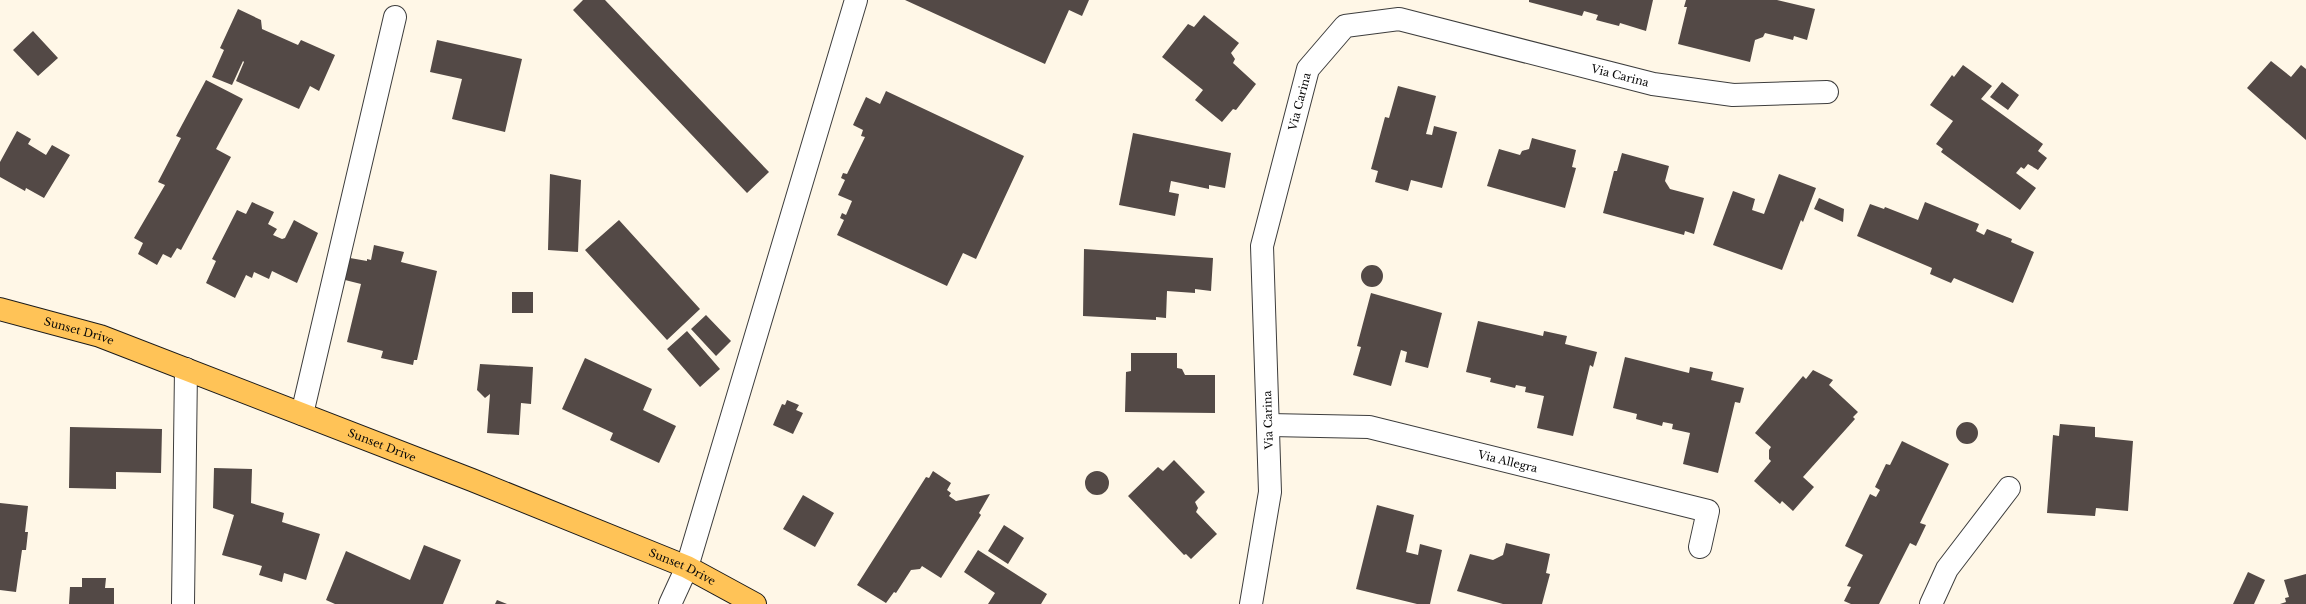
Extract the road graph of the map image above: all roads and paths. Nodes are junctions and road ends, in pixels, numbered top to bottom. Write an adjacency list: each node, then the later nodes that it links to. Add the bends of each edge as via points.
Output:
1 (856, 0): 10 (street)
2 (395, 17): 6 (street)
3 (1827, 92): 7 (street, Via Carina, via 1733,95 1654,84 1399,19 1345,26 1308,68 1262,246)
4 (0, 309): 5 (main road, Sunset Drive, via 100,336)
5 (186, 370): 6 (main road, Sunset Drive); 11 (street)
6 (302, 414): 10 (main road, Sunset Drive)
7 (1268, 425): 9 (street, Via Allegra, via 1369,427 1708,511); 14 (street, Via Carina, via 1270,492)
8 (2009, 488): 15 (street, via 1947,569)
9 (1700, 546)
10 (687, 567): 12 (street); 13 (main road, Sunset Drive)
11 (182, 604)
12 (670, 604)
13 (755, 604)
14 (1251, 604)
15 (1931, 604)

